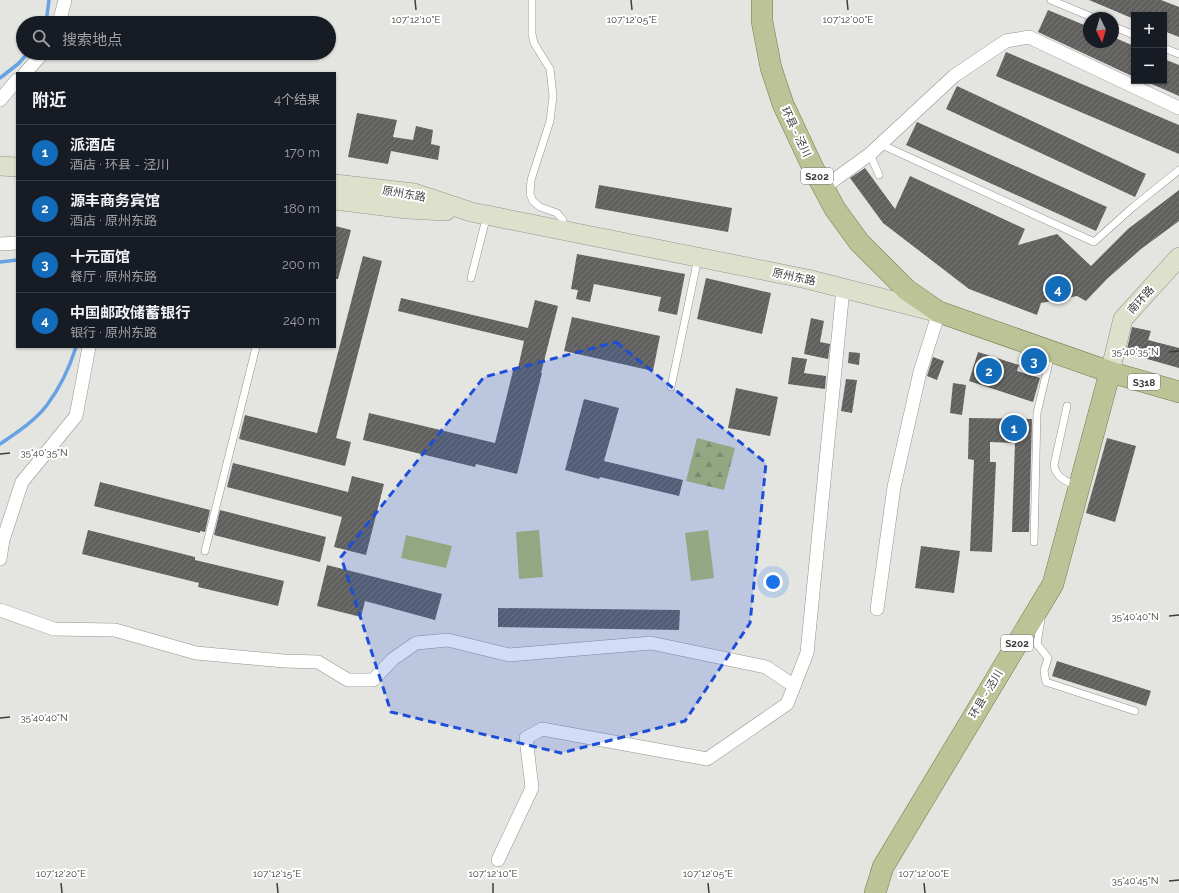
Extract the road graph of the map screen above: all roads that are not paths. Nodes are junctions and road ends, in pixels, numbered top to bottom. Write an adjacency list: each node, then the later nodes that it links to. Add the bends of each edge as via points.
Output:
1 (65, 0): 6 (street)
2 (532, 0): 28 (lane, via 532,34 534,43 550,69 553,96 550,121 531,180 530,194 533,202 540,207 557,213 563,220)
3 (762, 0): 25 (main road, 环县 - 泾川 / S202, via 762,20 771,68 783,104)
4 (1051, 0): 5 (lane)
5 (1083, 13)
6 (61, 16)
7 (1119, 29): 8 (lane)
8 (1131, 34)
9 (1167, 49): 10 (lane)
10 (1179, 54)
11 (37, 60): 12 (street)
12 (26, 72)
13 (16, 81): 14 (street)
14 (0, 100)
15 (1179, 108): 16 (street, via 1029,37 1006,41 954,76)
16 (880, 144): 19 (street); 22 (lane, via 1094,242 1132,207)
17 (0, 153): 18 (main road)
18 (16, 154)
19 (870, 154): 23 (lane); 25 (street)
20 (0, 166): 21 (main road)
21 (16, 167)
22 (1179, 170)
23 (879, 175)
24 (336, 184): 27 (main road, 原州东路, via 414,193)
25 (824, 188): 35 (main road, 环县 - 泾川 / S202, via 835,209 859,242 907,290)
26 (336, 200): 27 (main road, 原州东路)
27 (479, 214): 28 (main road, 原州东路); 33 (lane)
28 (564, 230): 31 (main road, 原州东路)
29 (16, 243): 30 (street)
30 (0, 244)
31 (698, 257): 34 (main road, 原州东路, via 807,279); 40 (lane)
32 (1179, 257): 39 (main road, 南环路, via 1123,319)
33 (471, 278)
34 (843, 289): 35 (main road, 原州东路); 50 (street, via 807,652)
35 (939, 312): 38 (main road, 原州东路 / S202); 48 (street, via 920,372 894,487)
36 (89, 348): 46 (street, via 76,416 22,482 3,540)
37 (256, 348): 45 (lane)
38 (1052, 352): 39 (main road, 原州东路 / S202); 44 (lane, via 1037,413)
39 (1110, 372): 41 (main road, S318); 43 (main road, 环县 - 泾川 / S202)
40 (671, 387)
41 (1179, 392)
42 (1067, 406): 43 (lane, via 1054,465 1060,479)
43 (1079, 487): 47 (main road, 环县 - 泾川 / S202, via 1053,584)
44 (1034, 542)
45 (205, 551)
46 (0, 560)
47 (1040, 606): 51 (lane, via 1042,615 1036,644 1048,658 1044,671 1046,682); 53 (main road, 环县 - 泾川 / S202, via 883,867)
48 (877, 609)
49 (0, 610): 50 (street, via 54,628 115,630 196,653 318,662 348,680 373,680 393,659 416,643 448,640 509,655 651,643 766,667)
50 (794, 686): 52 (street, via 787,704 707,759 542,729 526,738 532,788)
51 (1135, 711)
52 (498, 860)
53 (875, 893)

